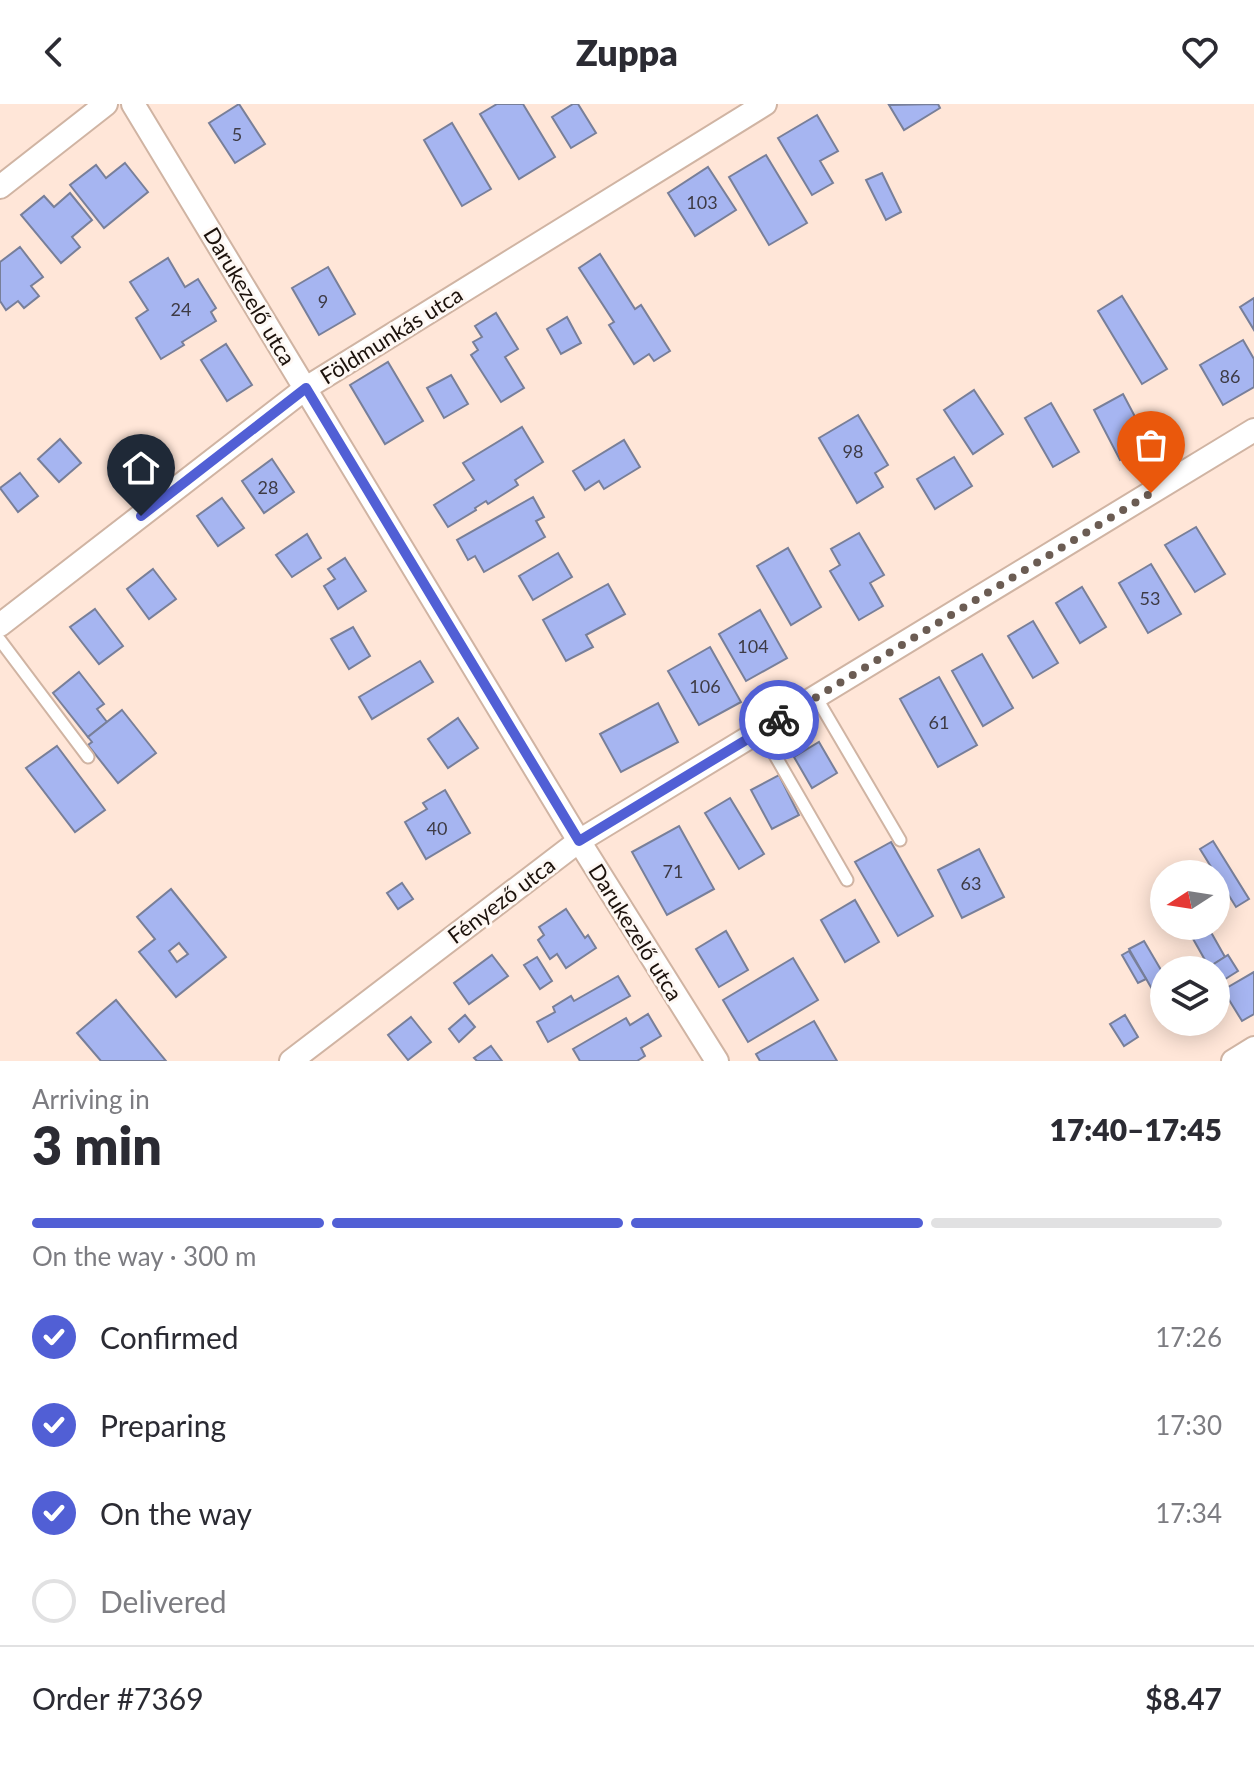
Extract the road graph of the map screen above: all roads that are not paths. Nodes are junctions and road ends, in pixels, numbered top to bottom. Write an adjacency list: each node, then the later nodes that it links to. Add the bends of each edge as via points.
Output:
1 (106, 104): 4 (street)
2 (133, 104): 5 (street, Darukezelő utca)
3 (765, 104): 5 (street, Földmunkás utca)
4 (0, 187)
5 (306, 388): 7 (street, Földmunkás utca); 13 (street, Darukezelő utca)
6 (1254, 430): 9 (street, Fényező utca)
7 (0, 625)
8 (0, 640): 11 (lane)
9 (816, 697): 10 (street, Fényező utca); 12 (lane)
10 (761, 731): 13 (street, Fényező utca); 14 (lane)
11 (88, 757)
12 (900, 840)
13 (579, 841): 16 (street, Fényező utca); 17 (street, Darukezelő utca)
14 (847, 880)
15 (1254, 1048): 18 (street)
16 (291, 1061)
17 (717, 1061)
18 (1233, 1061)

